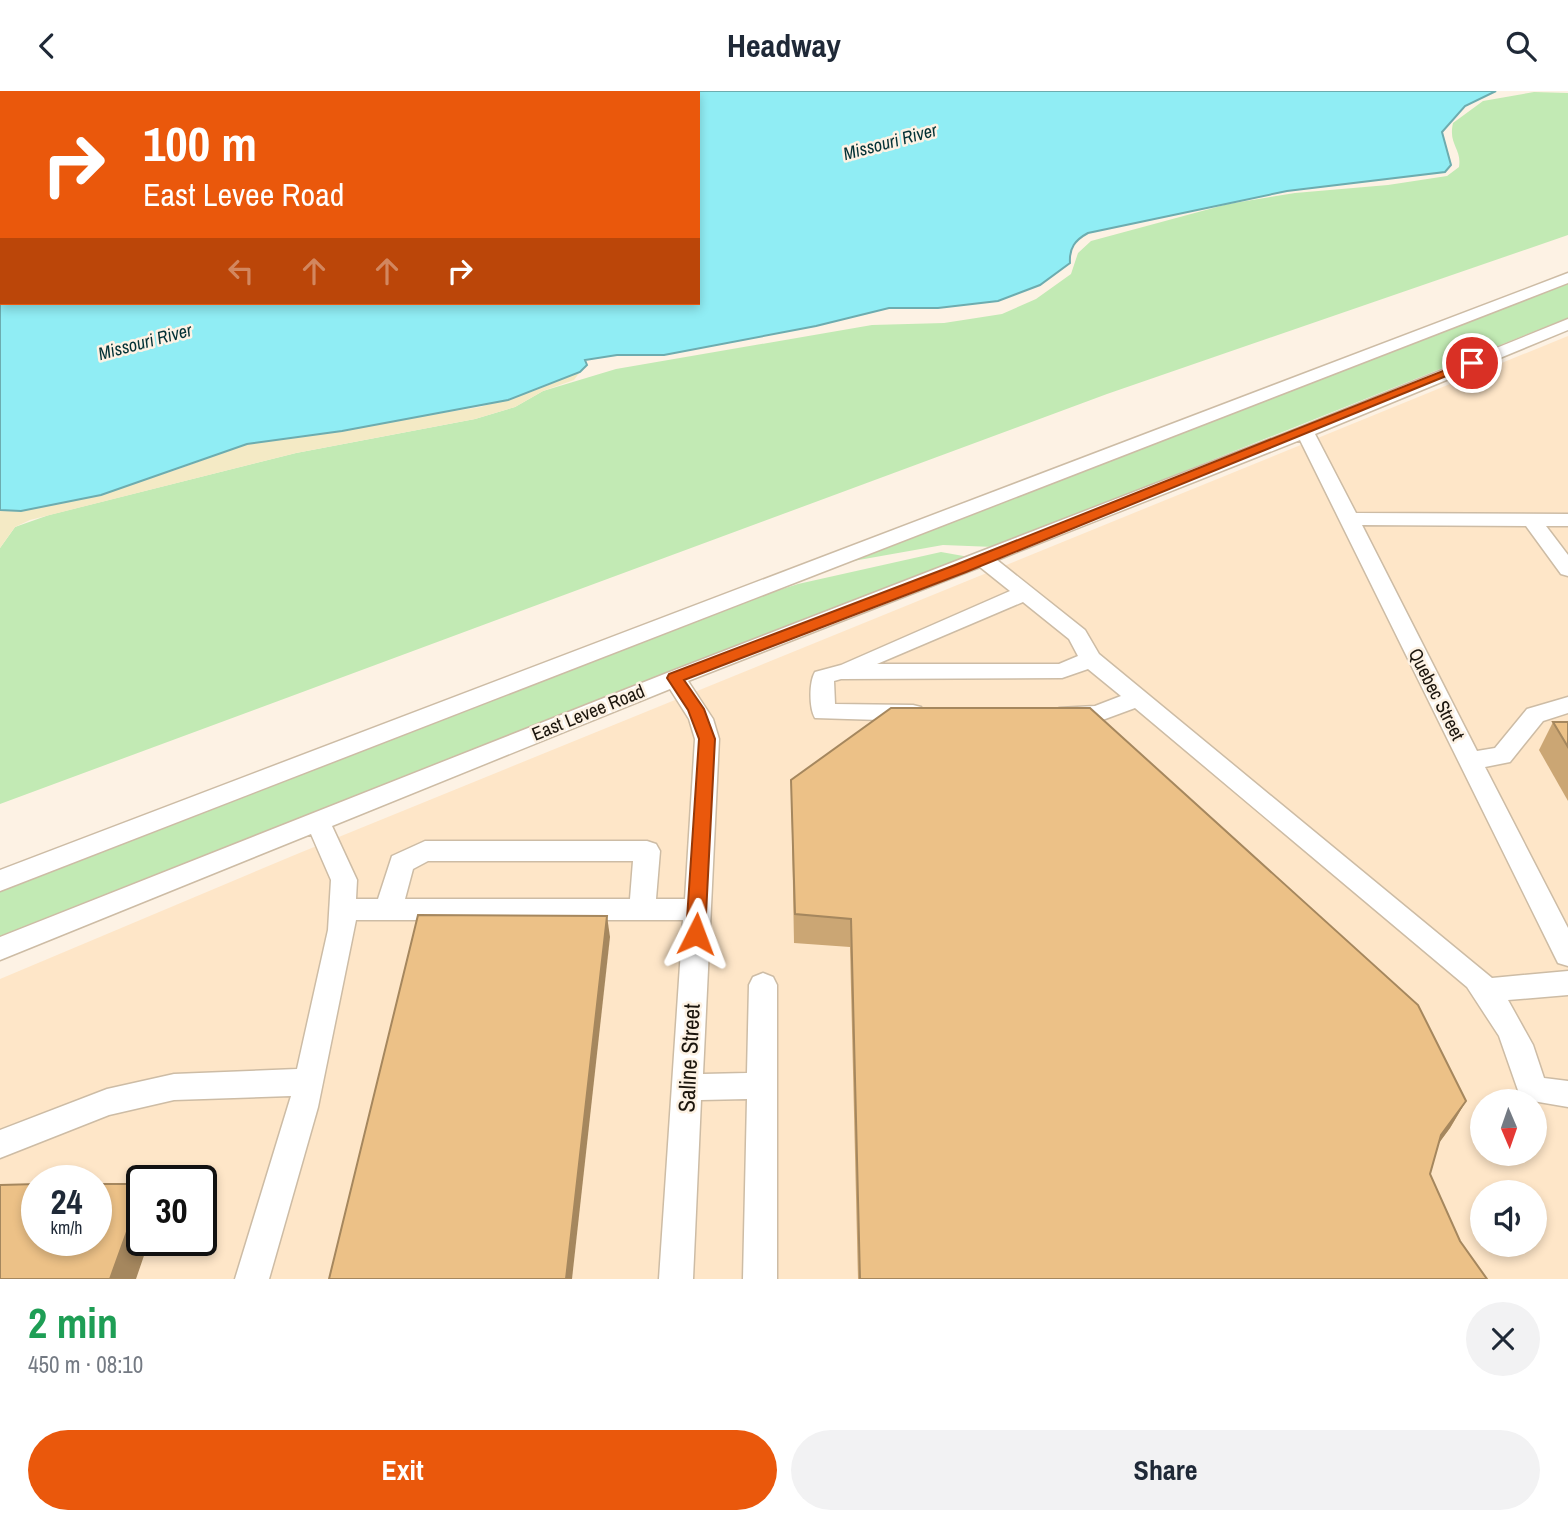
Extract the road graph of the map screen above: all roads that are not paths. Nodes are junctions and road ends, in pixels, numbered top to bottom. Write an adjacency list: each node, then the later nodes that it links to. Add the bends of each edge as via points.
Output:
1 (1568, 278): 19 (street)
2 (1568, 324): 3 (street, East Levee Road)
3 (1306, 432): 4 (street, Quebec Street); 7 (street, East Levee Road)
4 (1349, 519): 5 (lane); 17 (street, Quebec Street)
5 (1532, 520): 6 (street); 8 (street)
6 (1568, 520)
7 (984, 559): 9 (street); 12 (street, East Levee Road)
8 (1568, 570)
9 (1025, 593): 10 (street, via 1077,635); 11 (street)
10 (1091, 659): 11 (street, via 1062,671); 13 (street)
11 (841, 672): 15 (street, via 823,677 823,712)
12 (675, 678): 18 (street, East Levee Road); 22 (street, Saline Street, via 696,709 707,739)
13 (1138, 698): 16 (street, via 1097,714); 28 (street)
14 (1568, 705): 17 (street, via 1535,715 1502,756)
15 (932, 713)
16 (1042, 714)
17 (1470, 760): 25 (street, Quebec Street)
18 (317, 820): 23 (street, via 344,880); 24 (street, East Levee Road)
19 (0, 881)
20 (389, 909): 21 (street); 21 (street, via 401,863 425,851 647,851); 23 (street)
21 (642, 909): 22 (street)
22 (697, 909): 31 (street, Saline Street)
23 (343, 910): 29 (street)
24 (0, 949)
25 (1568, 955)
26 (1568, 983): 28 (street)
27 (763, 985): 30 (lane)
28 (1486, 990): 32 (street, via 1504,1013 1526,1061 1532,1090)
29 (309, 1082): 33 (street, via 174,1087 107,1102); 34 (street)
30 (763, 1086): 31 (street); 36 (lane)
31 (687, 1087): 35 (street, Saline Street)
32 (1568, 1094)
33 (0, 1144)
34 (252, 1279)
35 (676, 1279)
36 (760, 1279)

